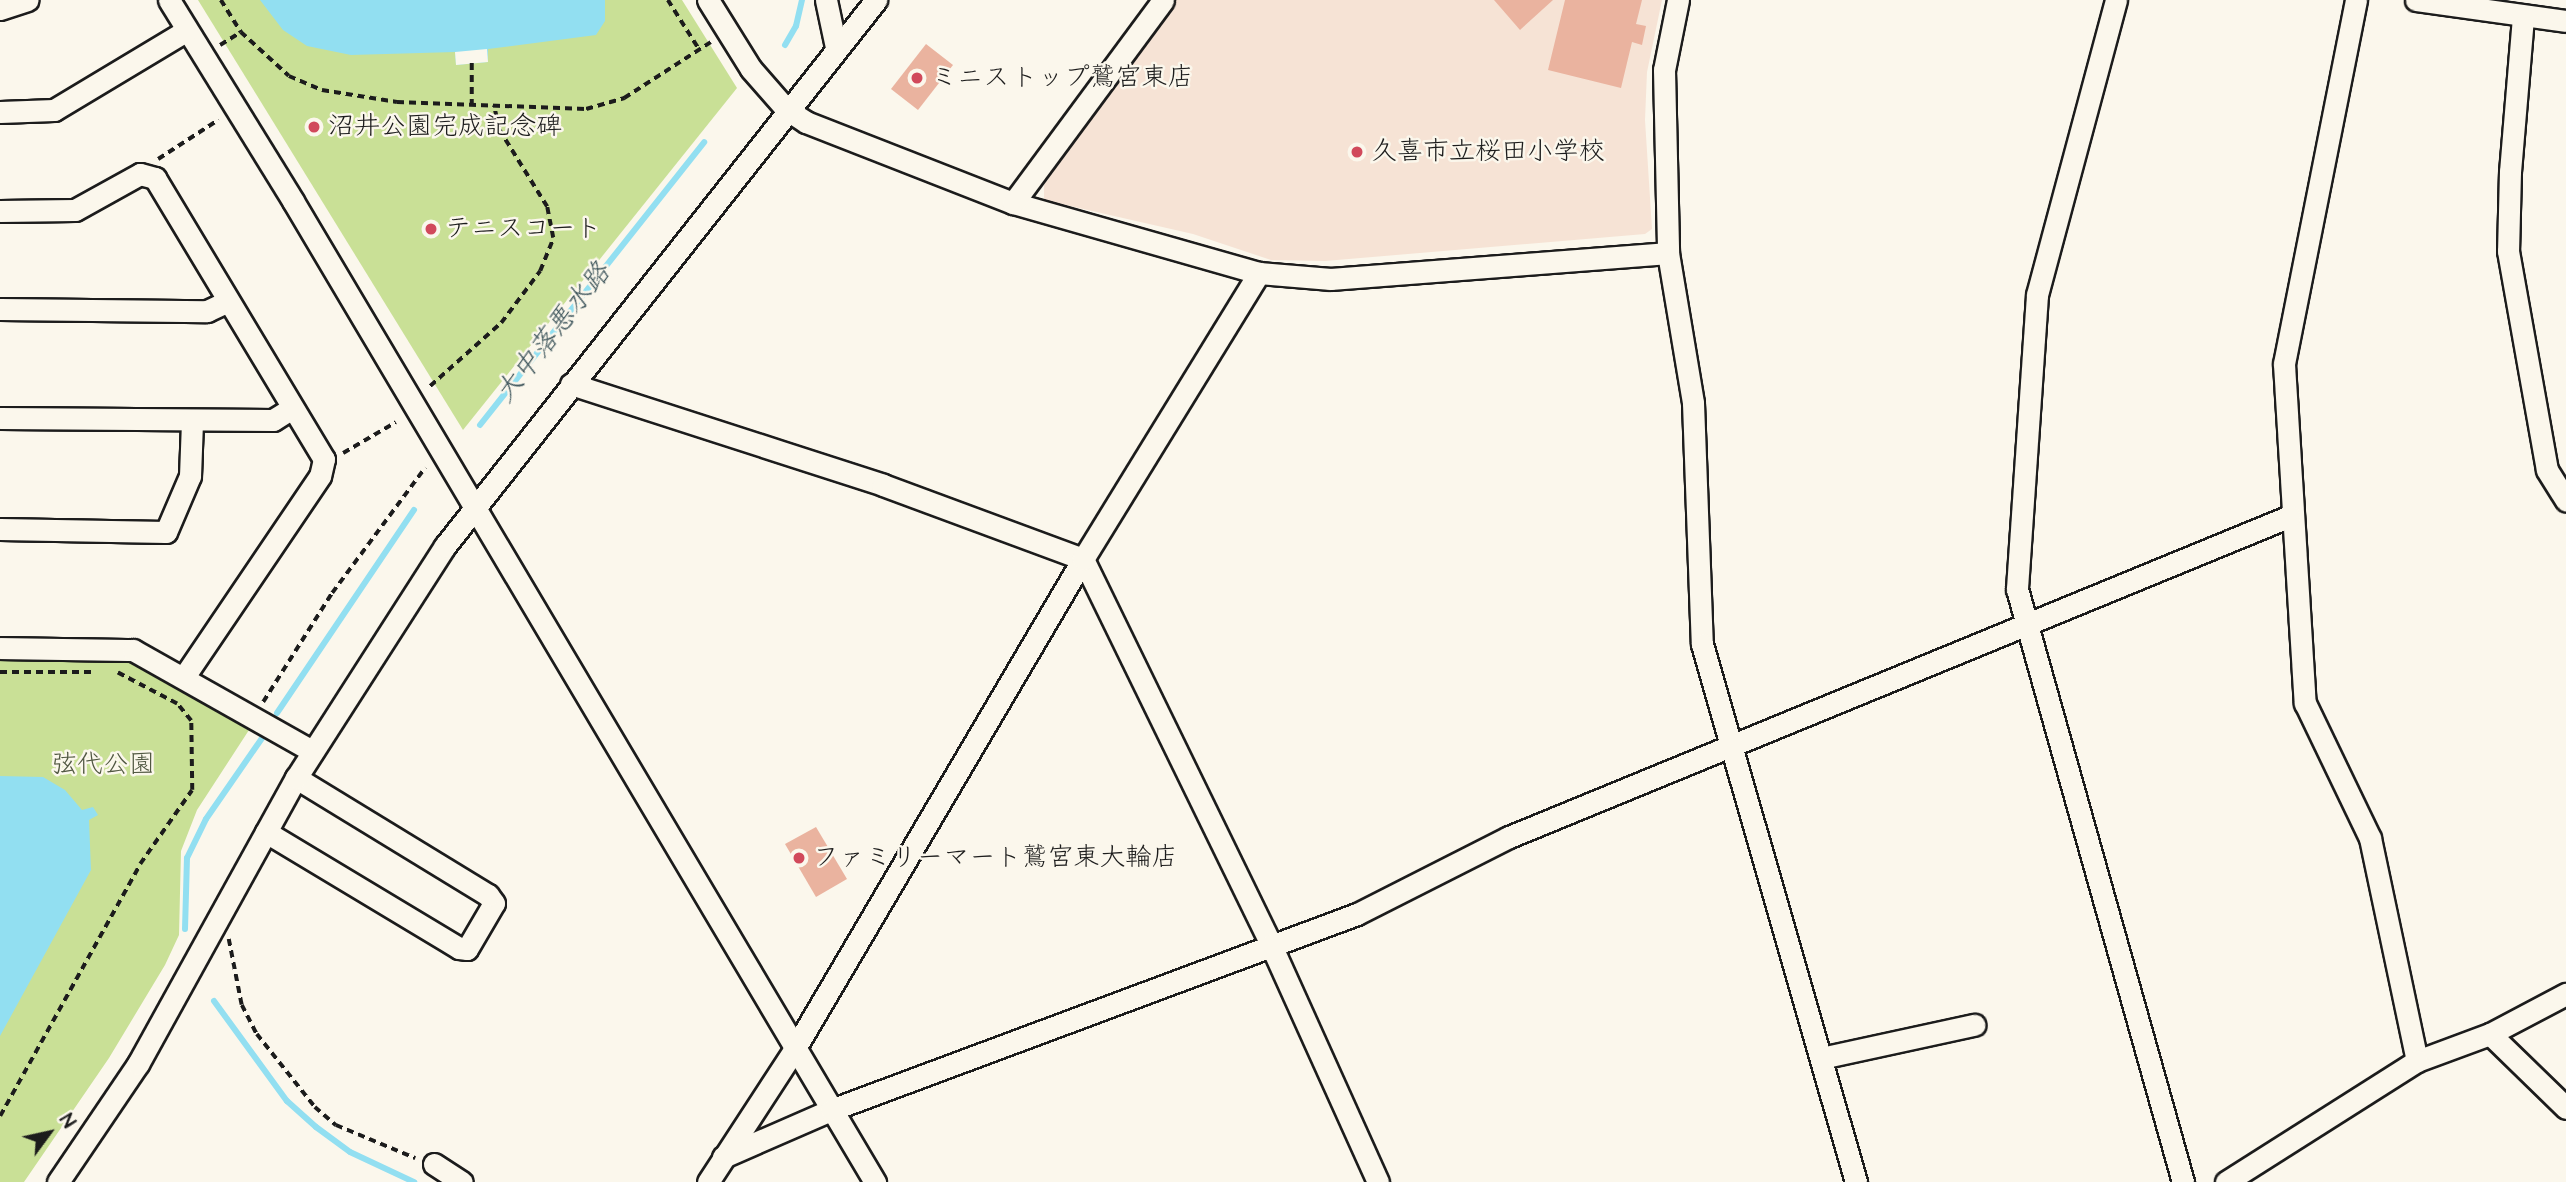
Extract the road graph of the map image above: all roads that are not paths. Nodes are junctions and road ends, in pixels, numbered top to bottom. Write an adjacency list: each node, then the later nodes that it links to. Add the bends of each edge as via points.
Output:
1 (28, 0): 11 (street)
2 (169, 0): 14 (street)
3 (708, 0): 16 (street, via 751,69)
4 (826, 0): 15 (street)
5 (876, 0): 15 (street)
6 (1163, 0): 18 (street)
7 (1678, 0): 20 (street, via 1664,70)
8 (2116, 0): 33 (street, via 2037,295 2017,558 2017,589)
9 (2356, 0): 30 (street, via 2284,364)
10 (2416, 0): 12 (street)
11 (0, 9)
12 (2523, 17): 13 (street); 28 (street, via 2508,251 2547,470)
13 (2566, 22)
14 (187, 30): 17 (street, via 54,110); 29 (street)
15 (836, 47): 16 (street)
16 (786, 109): 18 (street, via 806,122); 24 (street)
17 (0, 112)
18 (1013, 203): 21 (street)
19 (0, 211): 22 (street, via 75,210 147,174 160,183)
20 (1668, 253): 21 (street, via 1331,279); 36 (street, via 1693,403 1702,644)
21 (1259, 273): 32 (street)
22 (228, 301): 23 (street, via 207,311); 25 (street)
23 (0, 309)
24 (571, 384): 29 (street); 32 (street, via 883,485)
25 (292, 408): 27 (street, via 273,420); 35 (street, via 324,459 320,476)
26 (0, 418): 27 (street)
27 (192, 421): 31 (street, via 190,476 166,532)
28 (2566, 500)
29 (473, 506): 37 (street, via 383,636); 44 (street)
30 (2290, 516): 33 (street); 46 (street, via 2305,703 2370,838)
31 (0, 529)
32 (1083, 559): 40 (street); 44 (street)
33 (2028, 623): 36 (street); 57 (street)
34 (0, 648): 35 (street, via 133,650)
35 (184, 677): 37 (street)
36 (1727, 744): 40 (street, via 1509,836 1357,914); 45 (street)
37 (312, 751): 38 (street)
38 (296, 778): 39 (street); 39 (street, via 488,895 494,903 467,948 459,948)
39 (266, 832): 51 (street, via 138,1064)
40 (1271, 946): 48 (street); 55 (street)
41 (2566, 994): 43 (street)
42 (1974, 1025): 45 (street)
43 (2490, 1034): 46 (street); 47 (street)
44 (794, 1050): 48 (street); 49 (street)
45 (1821, 1058): 56 (street)
46 (2417, 1061): 58 (street)
47 (2566, 1108)
48 (831, 1110): 49 (street); 54 (street)
49 (723, 1157): 53 (street)
50 (434, 1164): 52 (street)
51 (58, 1182)
52 (462, 1182)
53 (708, 1182)
54 (875, 1182)
55 (1378, 1182)
56 (1856, 1182)
57 (2183, 1182)
58 (2226, 1182)

